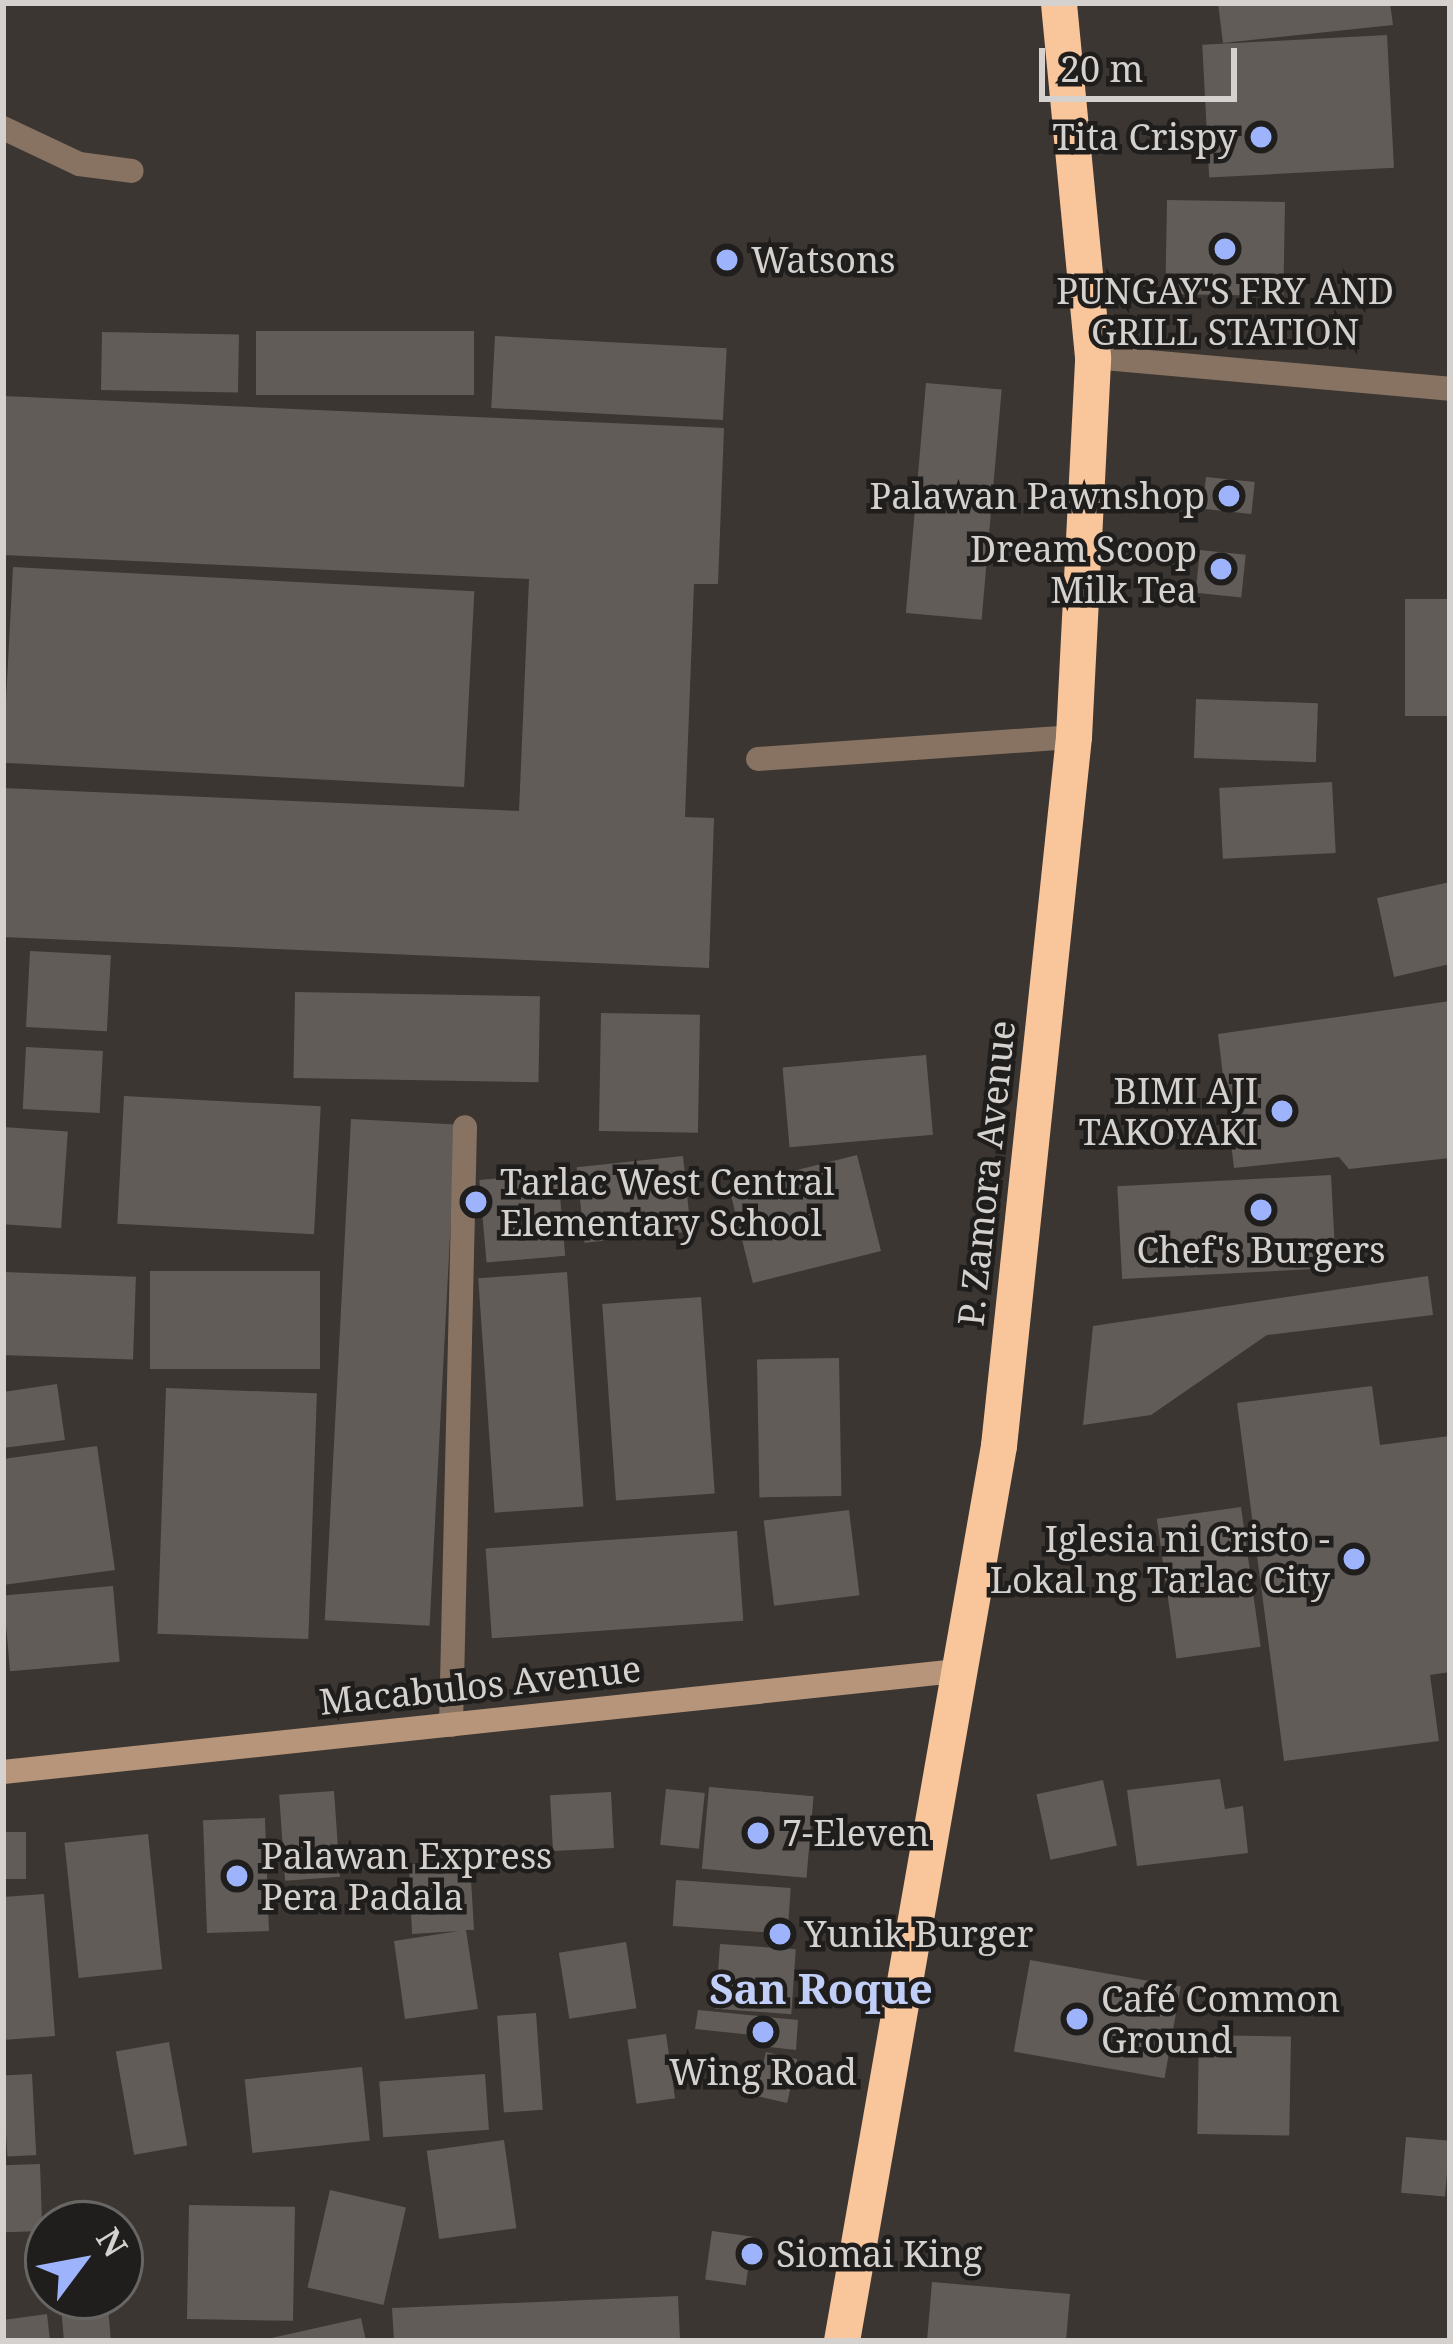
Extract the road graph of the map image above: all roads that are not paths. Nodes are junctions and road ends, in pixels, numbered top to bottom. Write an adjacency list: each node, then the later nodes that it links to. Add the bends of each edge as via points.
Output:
1 (1059, 3): 4 (highway, P. Zamora Avenue)
2 (3, 128): 3 (street, via 79,164)
3 (132, 171)
4 (1093, 357): 5 (street); 6 (highway, P. Zamora Avenue)
5 (1450, 389)
6 (1074, 737): 7 (street); 9 (highway, P. Zamora Avenue, via 999,1446)
7 (758, 759)
8 (465, 1127): 10 (street)
9 (965, 1670): 10 (street, Macabulos Avenue); 12 (highway, P. Zamora Avenue)
10 (451, 1725): 11 (street, Macabulos Avenue)
11 (3, 1772)
12 (842, 2341)

